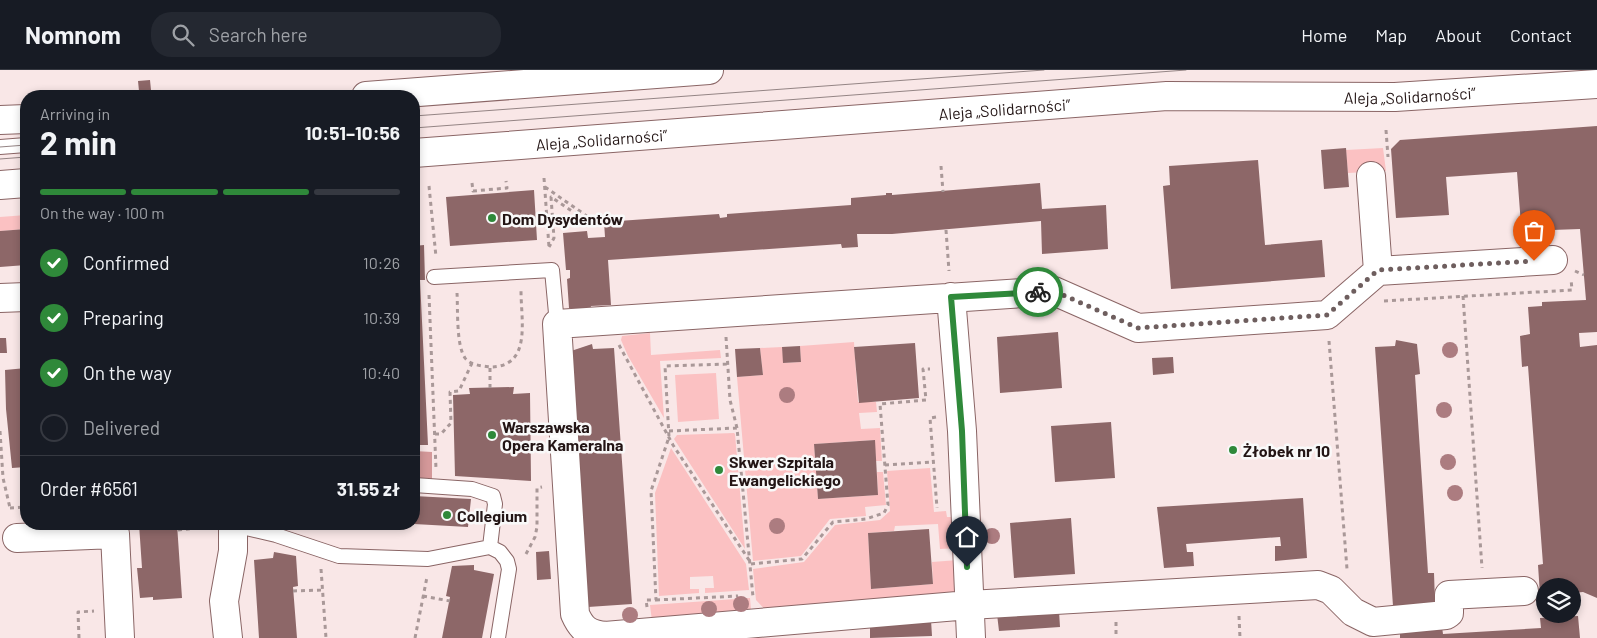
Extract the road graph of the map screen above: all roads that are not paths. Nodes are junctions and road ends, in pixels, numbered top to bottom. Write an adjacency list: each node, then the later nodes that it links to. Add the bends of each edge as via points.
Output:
1 (709, 70): 2 (street)
2 (518, 77): 4 (street)
3 (1597, 84): 9 (street, Aleja „Solidarności”, via 1395,97 1167,96)
4 (414, 90)
5 (20, 119): 6 (street)
6 (0, 120)
7 (20, 145): 8 (lane)
8 (0, 147)
9 (420, 153)
10 (1371, 176): 14 (street)
11 (20, 183): 12 (street)
12 (0, 185)
13 (1562, 264): 14 (street)
14 (1378, 270): 17 (street, via 1333,310 1138,328 1054,291)
15 (434, 277): 19 (lane, via 552,270)
16 (20, 297): 18 (street)
17 (951, 297): 19 (street); 26 (street, via 962,431)
18 (0, 298)
19 (557, 324): 26 (street, via 575,614 585,631 594,635 649,633)
20 (420, 485): 24 (lane, via 472,489 493,496)
21 (233, 530): 28 (street, via 233,551 224,601)
22 (256, 530): 24 (lane, via 339,556 428,559)
23 (17, 538): 27 (street, via 115,534)
24 (490, 547): 29 (lane, via 507,561 509,580)
25 (1524, 591): 26 (street, via 1448,595 1449,613 1444,616 1372,622 1353,612 1331,590 1318,585)
26 (969, 605): 30 (street)
27 (120, 638)
28 (228, 638)
29 (498, 638)
30 (971, 638)

